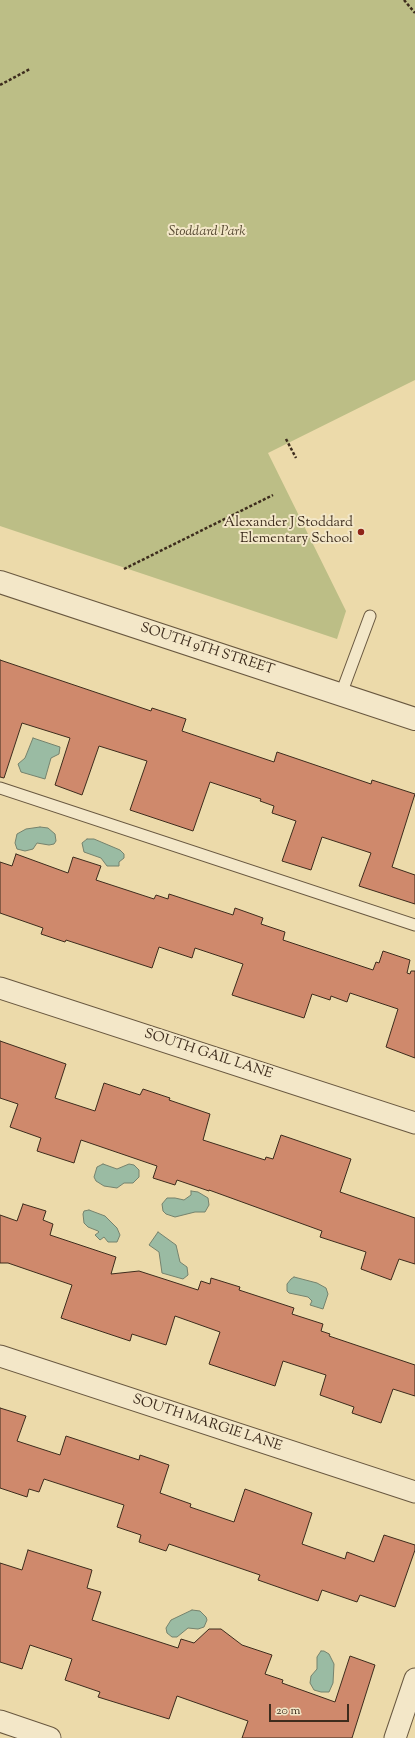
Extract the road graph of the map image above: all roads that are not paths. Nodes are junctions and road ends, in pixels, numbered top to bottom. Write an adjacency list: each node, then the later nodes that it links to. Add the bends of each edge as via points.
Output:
1 (0, 582): 3 (street, SOUTH 9TH STREET)
2 (370, 616): 3 (lane)
3 (340, 694): 4 (street, SOUTH 9TH STREET)
4 (415, 719)
5 (0, 788): 6 (lane)
6 (415, 925)
7 (0, 988): 8 (street, SOUTH GAIL LANE)
8 (415, 1123)
9 (0, 1356): 10 (street, SOUTH MARGIE LANE)
10 (415, 1492)
11 (415, 1679): 14 (street)
12 (0, 1722): 13 (street)
13 (50, 1738)
14 (395, 1738)

